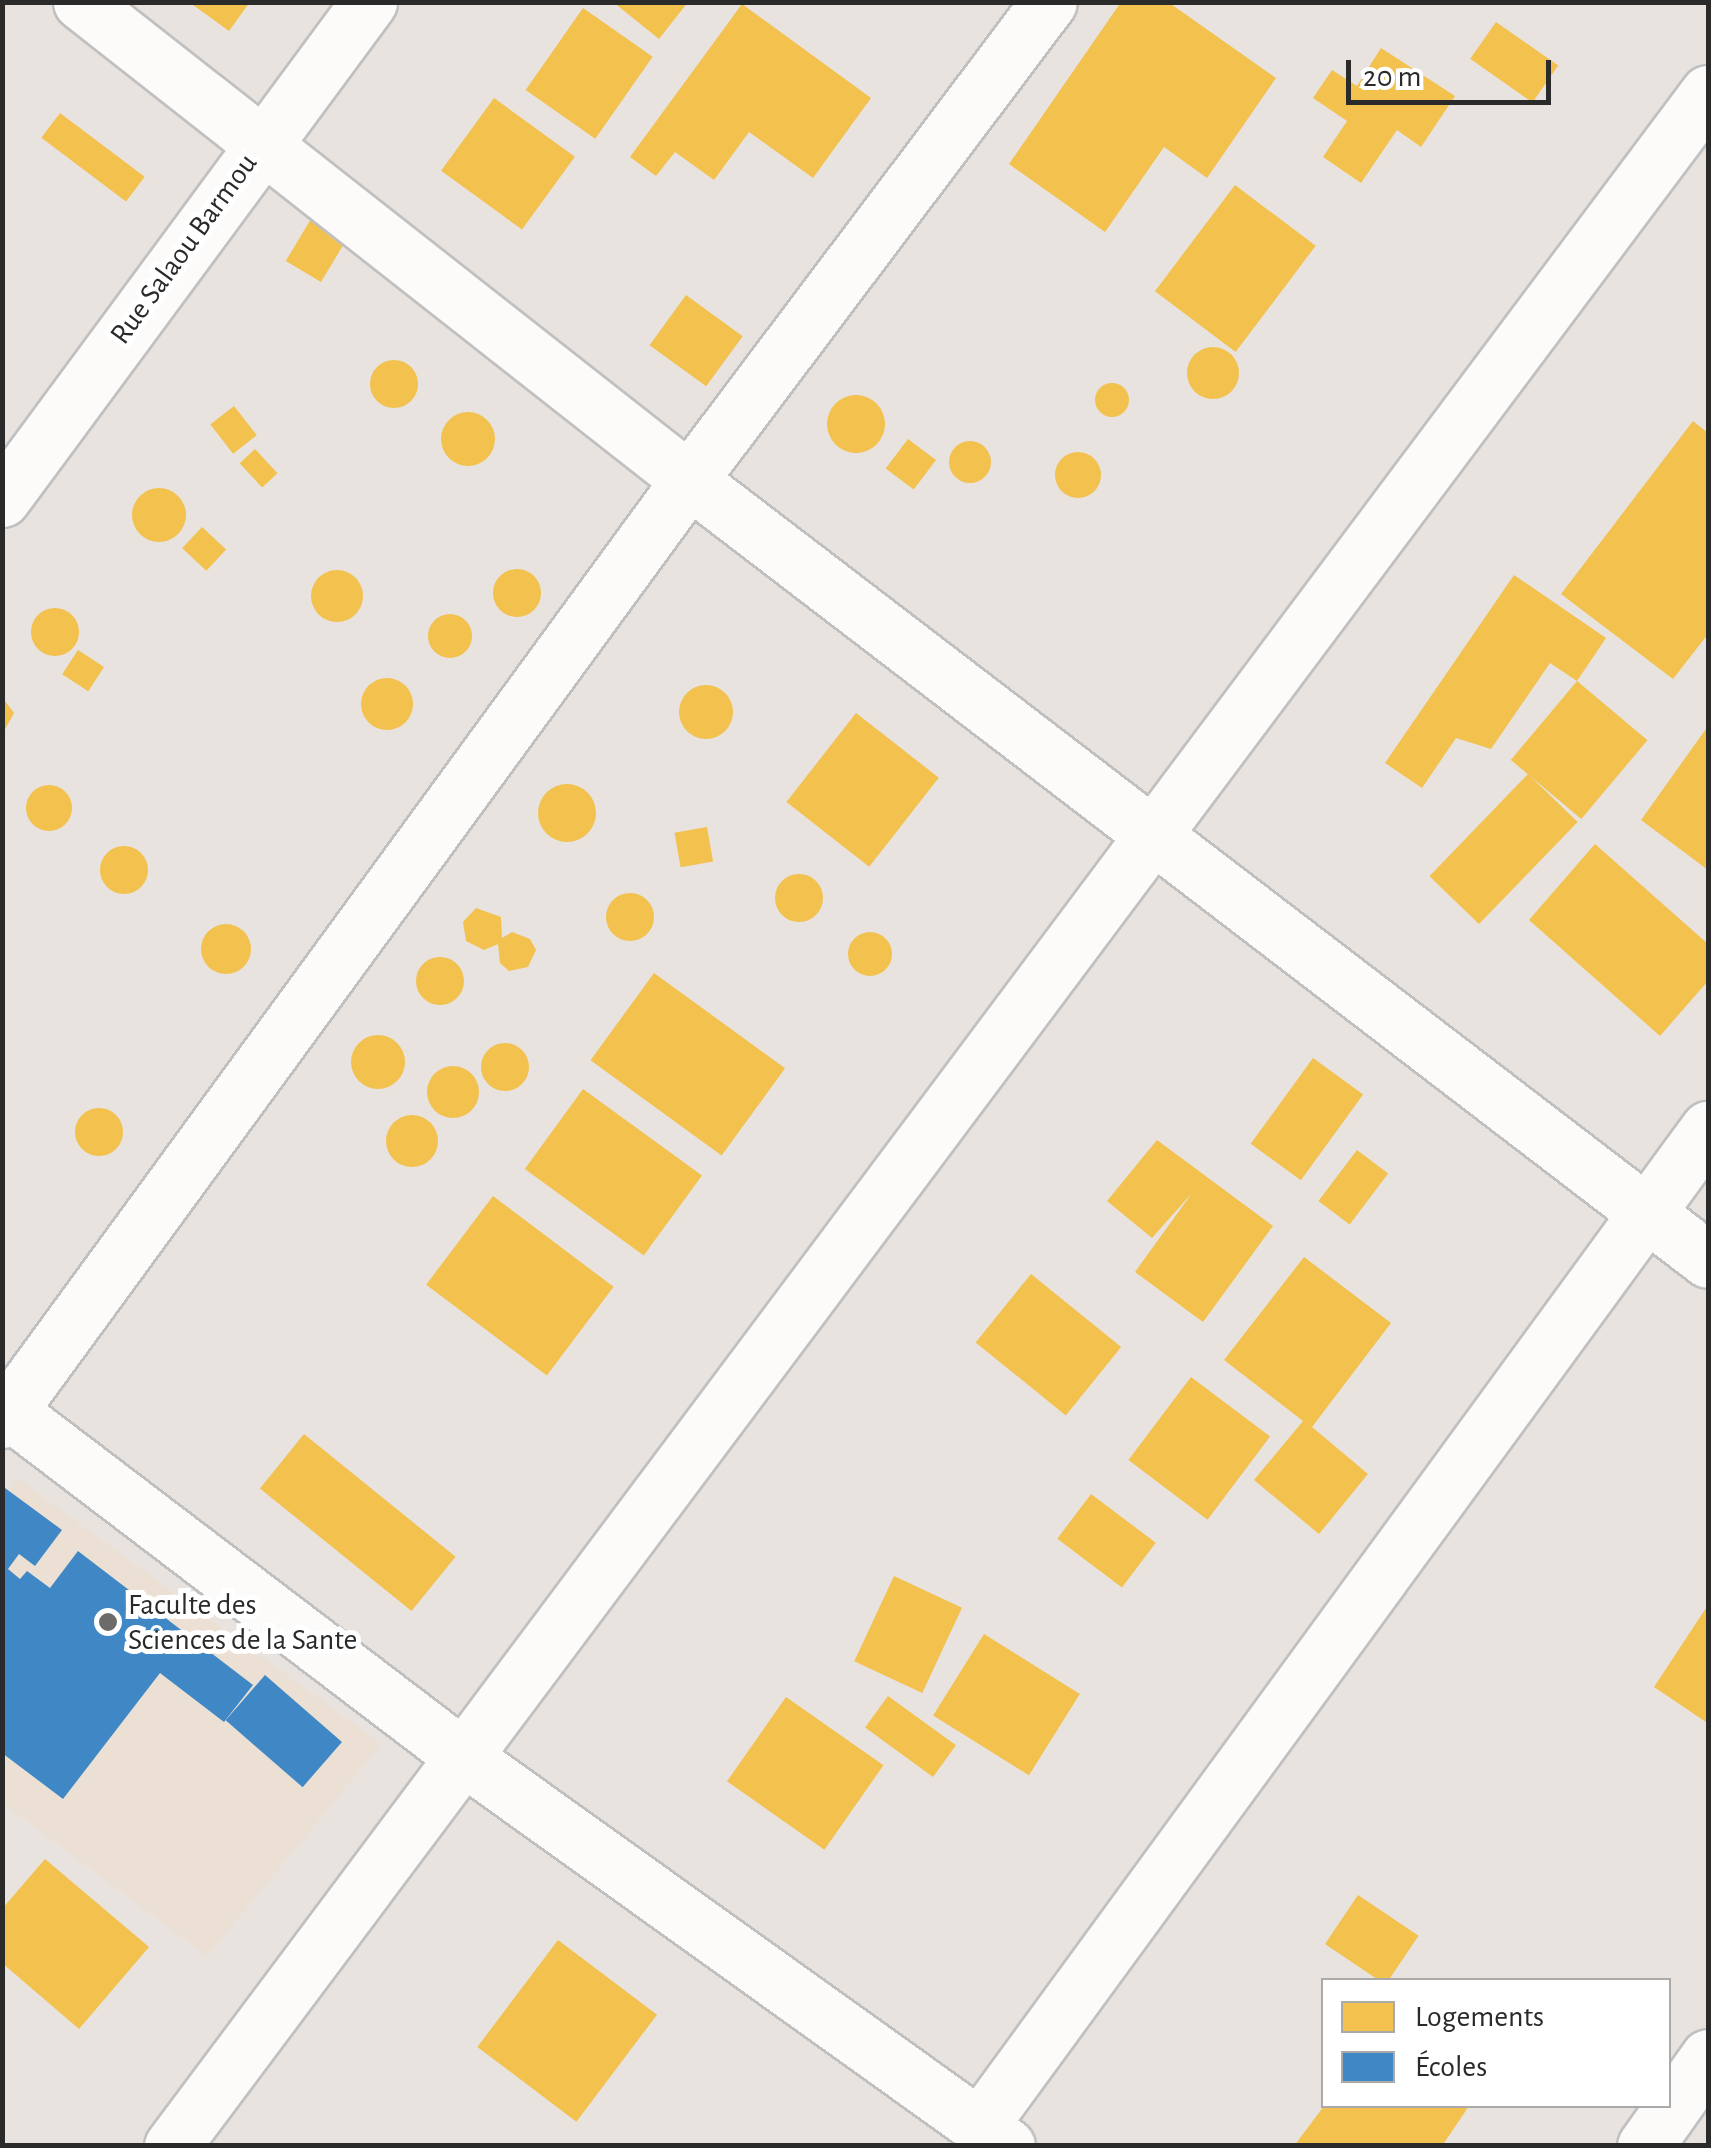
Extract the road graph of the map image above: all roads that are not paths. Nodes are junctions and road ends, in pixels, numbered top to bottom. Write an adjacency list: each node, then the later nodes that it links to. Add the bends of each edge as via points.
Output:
1 (81, 2): 5 (street)
2 (369, 2): 5 (street, Rue Salaou Barmou)
3 (1049, 2): 6 (street)
4 (1708, 92): 8 (street)
5 (262, 141): 6 (street); 7 (street, Rue Salaou Barmou)
6 (689, 480): 8 (street); 12 (street)
7 (2, 499)
8 (1153, 836): 10 (street); 13 (street)
9 (1708, 1129): 10 (street)
10 (1646, 1214): 11 (street); 15 (street)
11 (1708, 1260)
12 (5, 1412): 13 (street)
13 (466, 1759): 15 (street); 16 (street)
14 (1708, 2057): 17 (street)
15 (994, 2135)
16 (172, 2146)
17 (1645, 2146)

